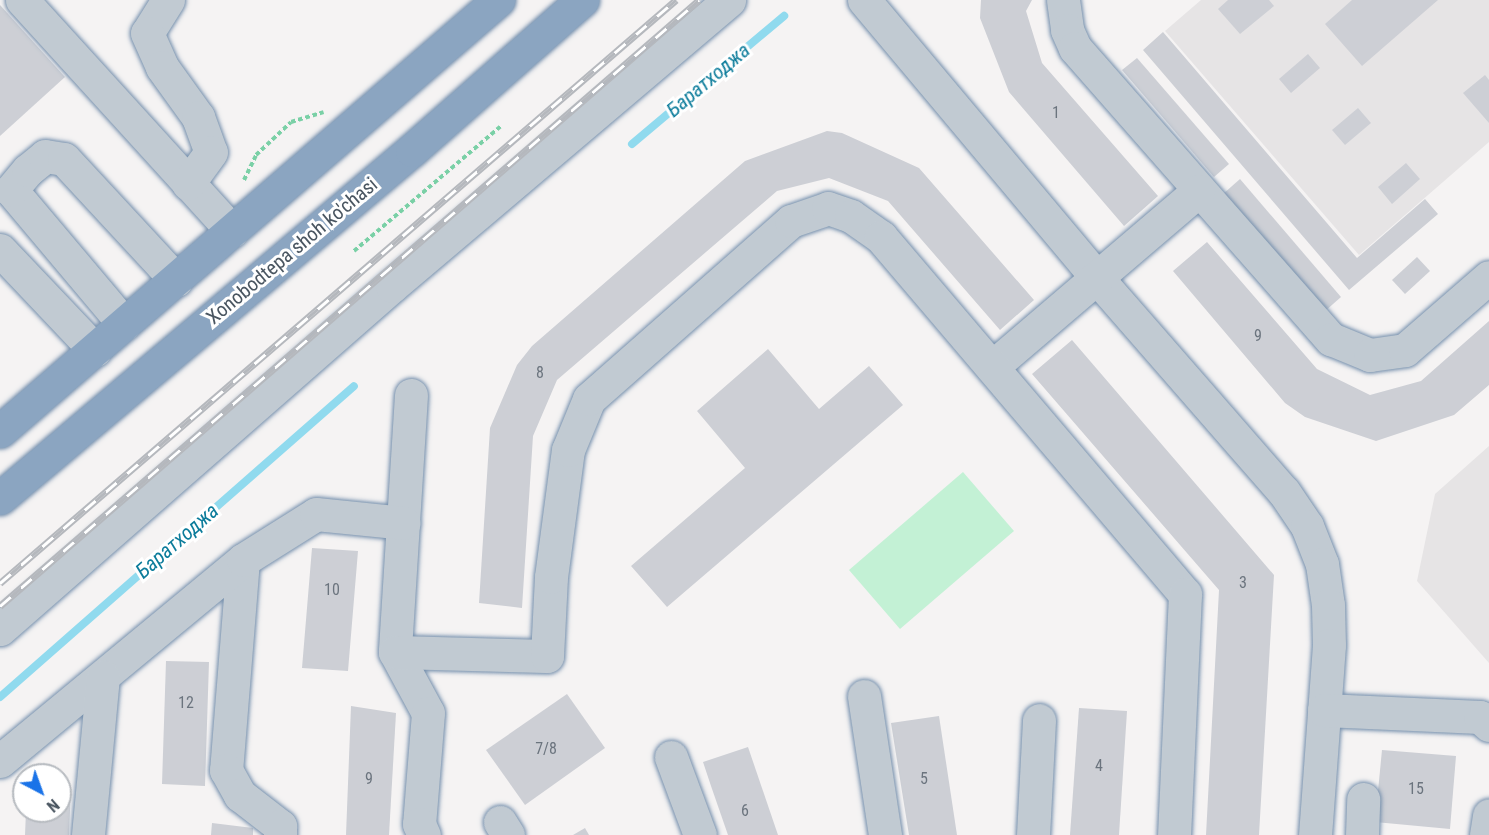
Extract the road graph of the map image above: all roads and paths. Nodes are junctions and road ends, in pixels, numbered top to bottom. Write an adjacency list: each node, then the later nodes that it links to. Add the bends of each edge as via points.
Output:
1 (22, 0): 12 (street)
2 (168, 0): 12 (street, via 147,33 162,67 198,117 211,152)
3 (498, 0): 14 (highway)
4 (582, 0): 25 (highway, Xonobodtepa shoh ko'chasi, via 412,150)
5 (729, 0): 28 (street, via 383,294)
6 (864, 0): 18 (street)
7 (1063, 0): 13 (street, via 1067,30 1075,48)
8 (330, 110): 14 (path, via 291,122 256,155)
9 (501, 126): 11 (path)
10 (429, 171): 11 (path)
11 (436, 179): 16 (path)
12 (188, 183): 14 (street)
13 (1198, 190): 17 (street, via 1331,339 1370,355 1405,350); 18 (street)
14 (223, 221): 19 (highway)
15 (0, 250): 21 (street)
16 (354, 251)
17 (1489, 277)
18 (1097, 278): 22 (street); 32 (street, via 1284,492 1307,526 1326,585 1329,645)
19 (176, 280): 20 (highway); 20 (street, via 64,159 45,156 28,170 11,190)
20 (124, 324): 21 (highway)
21 (95, 350): 24 (highway)
22 (992, 367): 29 (street, via 871,227 828,208 791,221 590,399 568,450 552,566 547,656); 45 (street, via 1185,594)
23 (411, 394): 26 (street)
24 (0, 431)
25 (0, 498)
26 (404, 523): 27 (street, via 316,514); 29 (street)
27 (243, 560): 30 (street); 40 (street, via 226,770 240,795 280,826)
28 (0, 629)
29 (395, 652): 41 (street, via 428,713 419,824)
30 (103, 677): 36 (street); 39 (street)
31 (864, 696): 43 (street)
32 (1324, 710): 34 (street, via 1480,717); 46 (street)
33 (1039, 720): 44 (street)
34 (1489, 725)
35 (671, 757): 42 (street)
36 (0, 761)
37 (1363, 799): 47 (street)
38 (1489, 814): 48 (street)
39 (88, 835)
40 (280, 835)
41 (424, 835)
42 (700, 835)
43 (885, 835)
44 (1033, 835)
45 (1174, 835)
46 (1316, 835)
47 (1362, 835)
48 (1486, 835)

